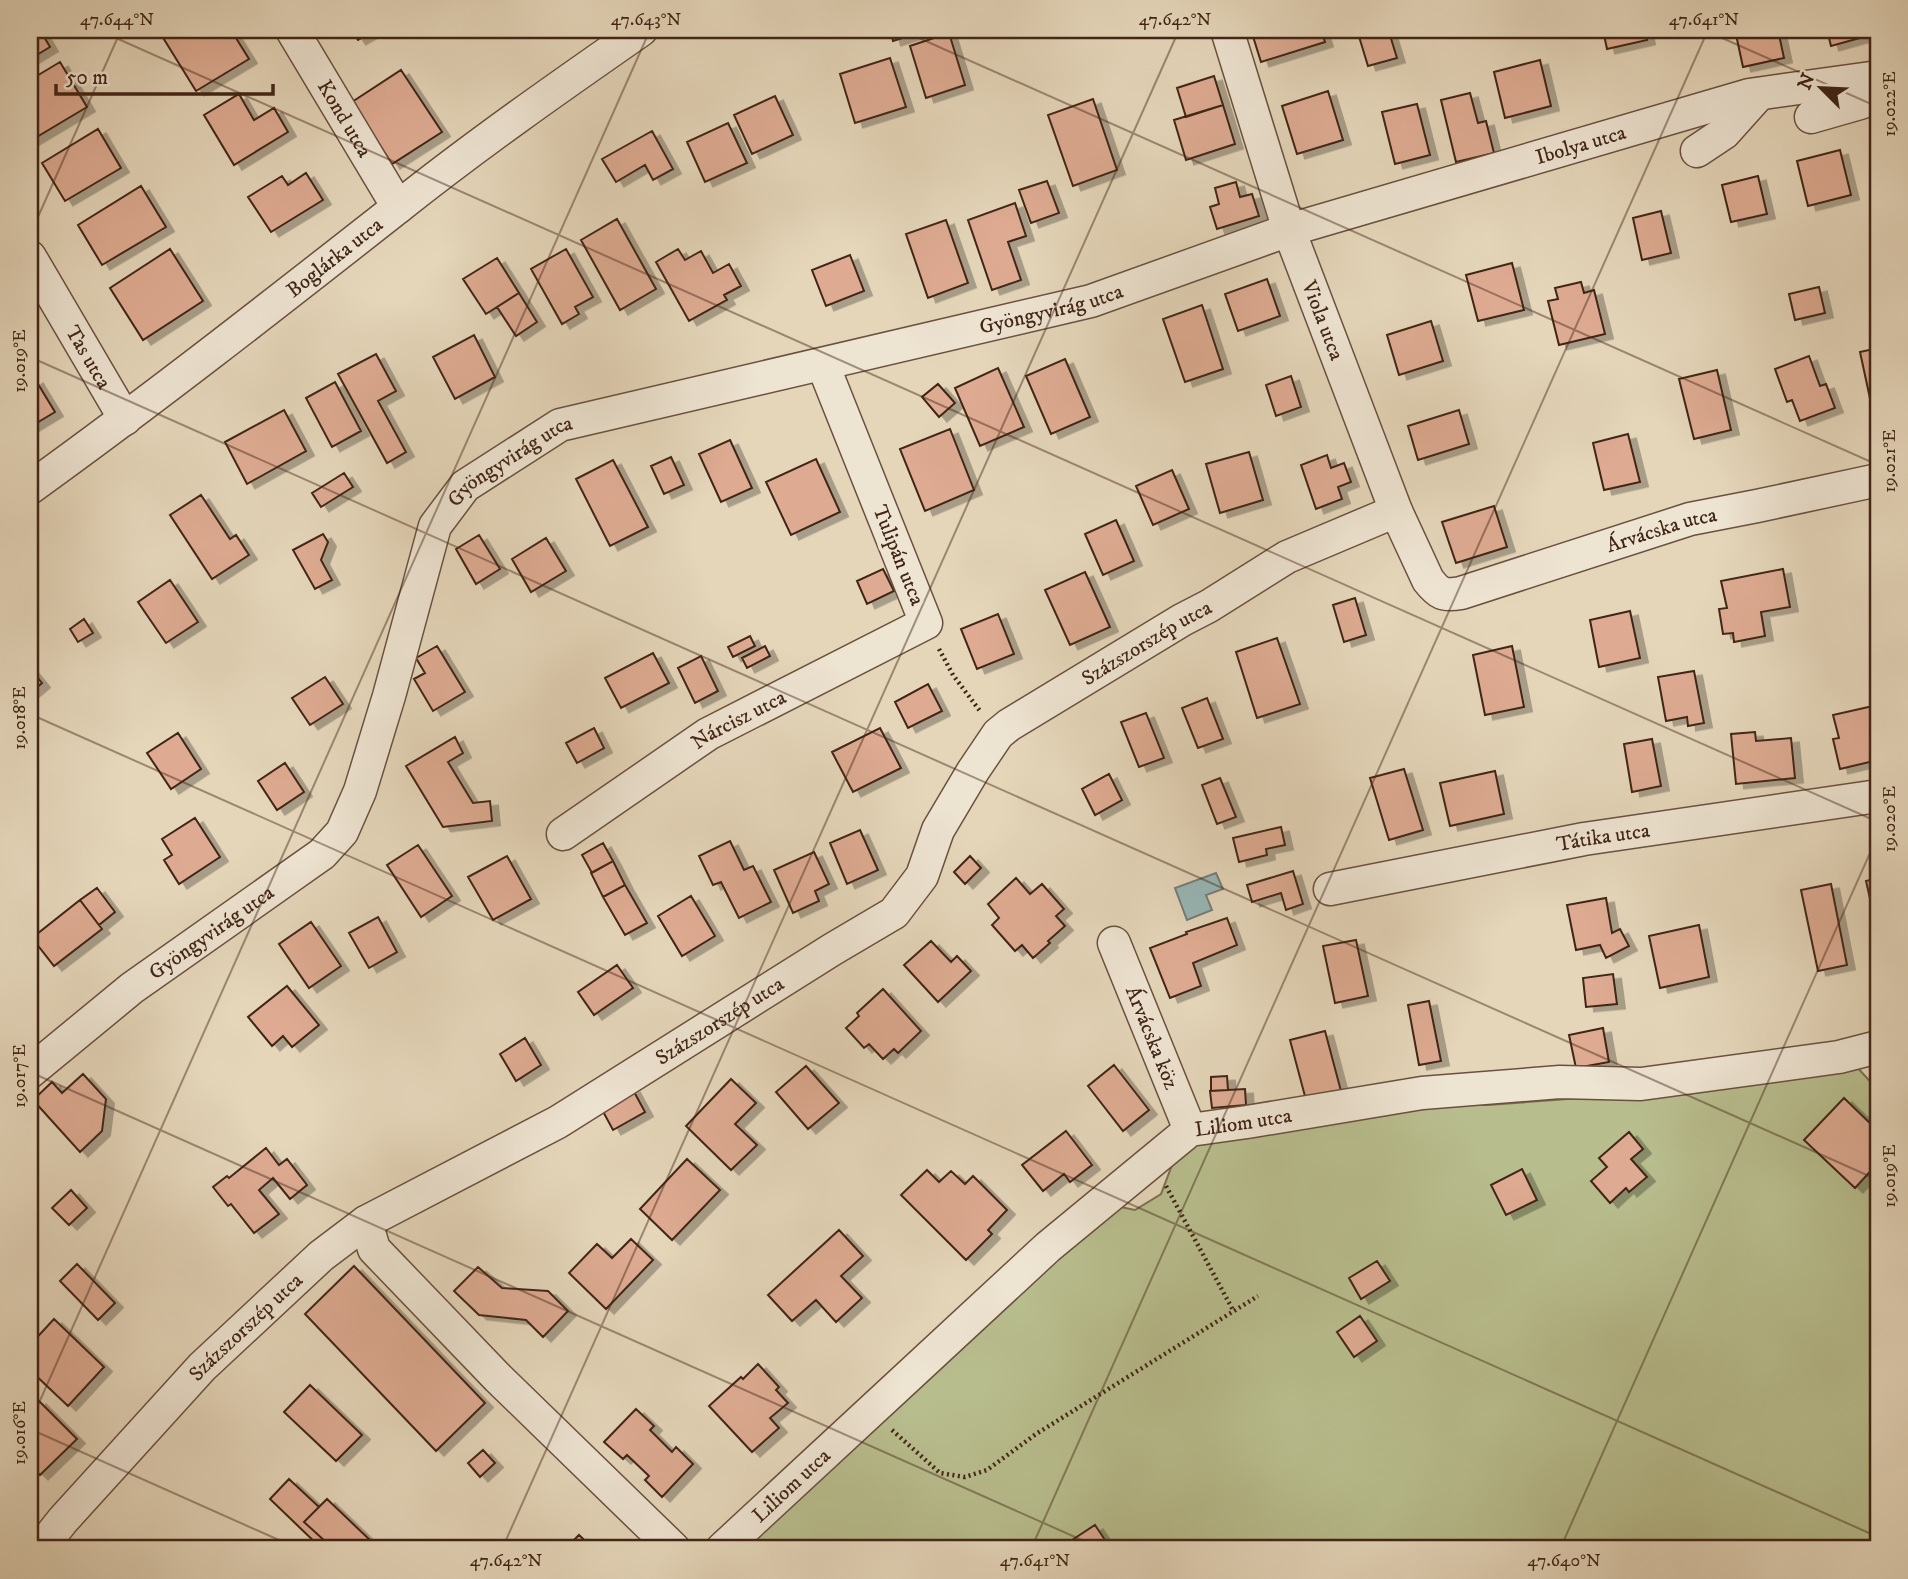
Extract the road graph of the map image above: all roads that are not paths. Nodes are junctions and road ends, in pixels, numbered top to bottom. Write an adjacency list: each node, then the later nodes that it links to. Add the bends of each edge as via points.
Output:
1 (292, 30): 9 (street, Kond utca)
2 (641, 30): 9 (street, Boglárka utca)
3 (1227, 30): 10 (street, Viola utca)
4 (1878, 77): 5 (street, Ibolya utca)
5 (1759, 94): 8 (street, via 1724,133); 10 (street, Ibolya utca)
6 (1878, 96): 7 (street)
7 (1811, 117)
8 (1697, 151)
9 (398, 207): 13 (street, Boglárka utca)
10 (1289, 230): 12 (street, Gyöngyvirág utca, via 1091,301); 16 (street, Viola utca)
11 (30, 257): 13 (street, Tas utca)
12 (822, 365): 18 (street, Tulipán utca); 24 (street, Gyöngyvirág utca, via 560,425 465,486 435,526 364,779 342,832 322,854 132,988)
13 (125, 419): 15 (street, Boglárka utca)
14 (1878, 480): 17 (street, Árvácska utca, via 1690,519)
15 (30, 488)
16 (1396, 511): 17 (street, Viola utca, via 1427,580); 26 (street, Százszorszép utca, via 1287,557 1009,725 973,771 938,830 922,876 894,913 558,1122)
17 (1448, 595)
18 (926, 623): 20 (street, Nárcisz utca, via 708,734)
19 (1878, 796): 21 (street, Tátika utca, via 1584,839)
20 (563, 834)
21 (1330, 889)
22 (1114, 943): 25 (street, Árvácska köz)
23 (1878, 1047): 25 (street, Liliom utca, via 1839,1057 1641,1084 1560,1082 1422,1093)
24 (30, 1072)
25 (1189, 1130): 29 (street, Liliom utca, via 1048,1247)
26 (366, 1222): 27 (street, Százszorszép utca, via 321,1256 202,1367); 28 (street, via 374,1249 498,1378)
27 (40, 1549)
28 (674, 1549)
29 (722, 1549)

